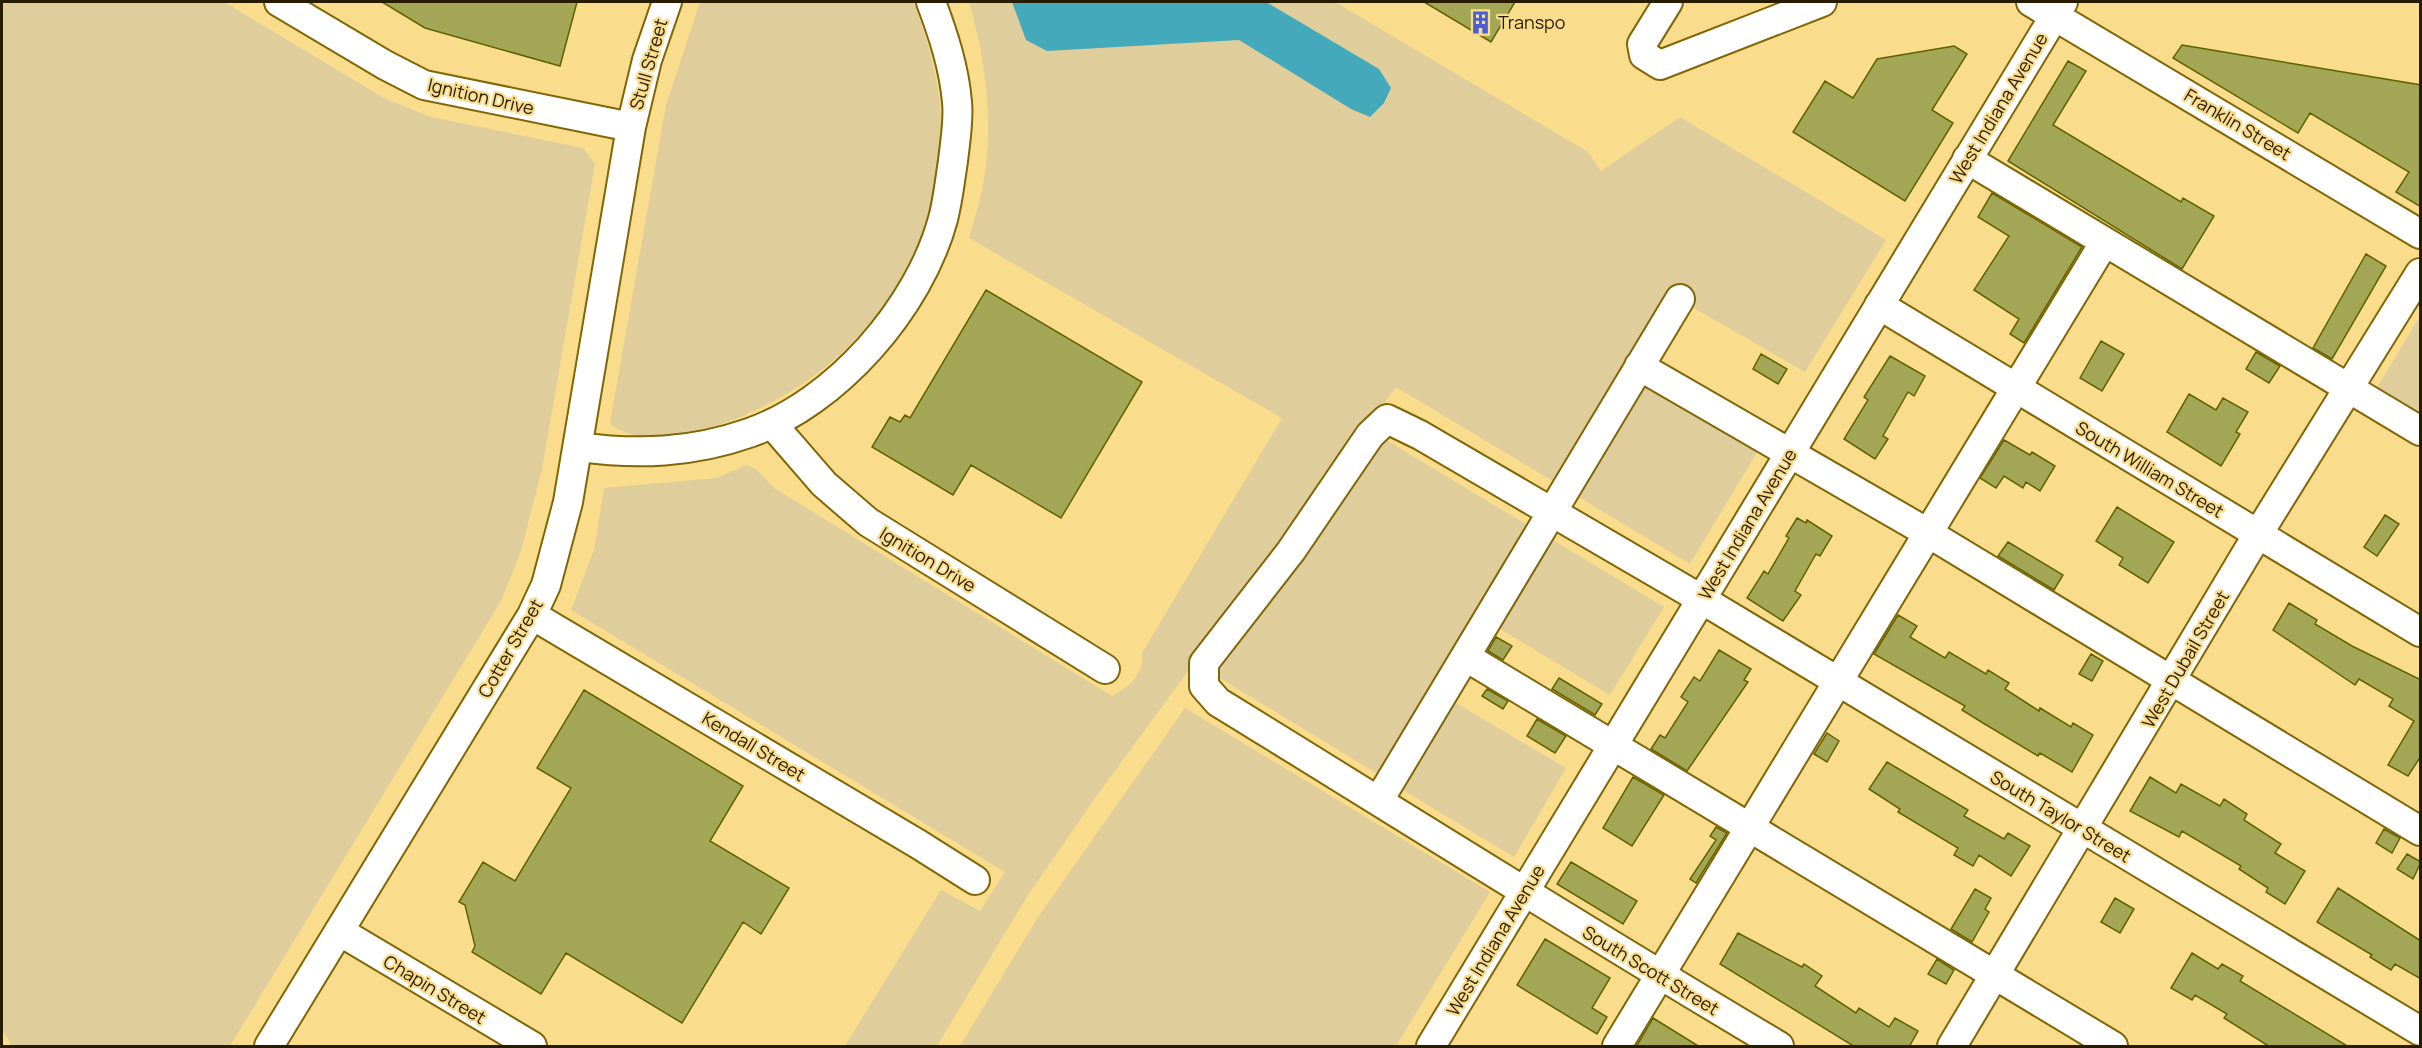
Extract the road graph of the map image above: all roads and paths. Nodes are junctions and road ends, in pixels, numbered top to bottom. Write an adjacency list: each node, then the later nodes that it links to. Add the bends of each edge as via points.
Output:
1 (279, 2): 7 (street, Ignition Drive, via 424,85)
2 (667, 2): 7 (street, Stull Street, via 647,60)
3 (931, 2): 17 (street, via 952,66 957,103 956,138 943,221 916,284 875,342 853,365)
4 (1668, 2): 5 (street, via 1642,44 1644,55 1660,65)
5 (1822, 2)
6 (2050, 6): 8 (street, West Indiana Avenue); 9 (street, Franklin Street)
7 (631, 127): 19 (street, Cotter Street)
8 (1966, 159): 10 (street); 13 (street, West Indiana Avenue)
9 (2421, 234)
10 (2104, 243): 15 (street); 16 (street)
11 (2421, 273): 16 (street, West Dubail Street)
12 (1680, 299): 14 (street)
13 (1879, 305): 15 (street, South William Street); 20 (street, West Indiana Avenue)
14 (1639, 366): 20 (street); 21 (street)
15 (2015, 389): 22 (street); 23 (street, South William Street)
16 (2350, 389): 18 (street); 23 (street, West Dubail Street)
17 (772, 424): 19 (street, via 731,438 648,453); 28 (street, Ignition Drive, via 824,484 868,522)
18 (2421, 430)
19 (579, 447): 25 (street, Cotter Street, via 556,553)
20 (1790, 453): 22 (street); 24 (street, West Indiana Avenue)
21 (1553, 513): 24 (street, South Taylor Street); 27 (street); 32 (street, South Taylor Street, via 1387,419 1371,435 1291,551 1204,663 1204,686 1218,702)
22 (1928, 533): 29 (street); 30 (street)
23 (2258, 534): 26 (street, South William Street); 30 (street, West Dubail Street)
24 (1701, 599): 29 (street, South Taylor Street); 31 (street, West Indiana Avenue)
25 (532, 615): 36 (street, Kendall Street); 38 (street, Cotter Street)
26 (2421, 632)
27 (1466, 657): 31 (street); 32 (street)
28 (1105, 669)
29 (1837, 681): 33 (street); 34 (street, South Taylor Street)
30 (2172, 681): 34 (street, West Dubail Street); 35 (street)
31 (1612, 745): 33 (street); 37 (street, West Indiana Avenue)
32 (1378, 800): 37 (street, South Scott Street)
33 (1750, 828): 39 (street); 40 (street)
34 (2083, 830): 40 (street, West Dubail Street); 41 (street, South Taylor Street)
35 (2421, 831)
36 (975, 880)
37 (1526, 890): 39 (street, South Scott Street); 44 (street, West Indiana Avenue)
38 (339, 931): 42 (street, Cotter Street); 43 (street, Chapin Street)
39 (1660, 975): 45 (street); 46 (street, South Scott Street)
40 (1995, 975): 47 (street, West Dubail Street); 48 (street)
41 (2421, 1031)
42 (269, 1047)
43 (532, 1047)
44 (1431, 1047)
45 (1617, 1047)
46 (1779, 1047)
47 (1952, 1047)
48 (2113, 1047)

